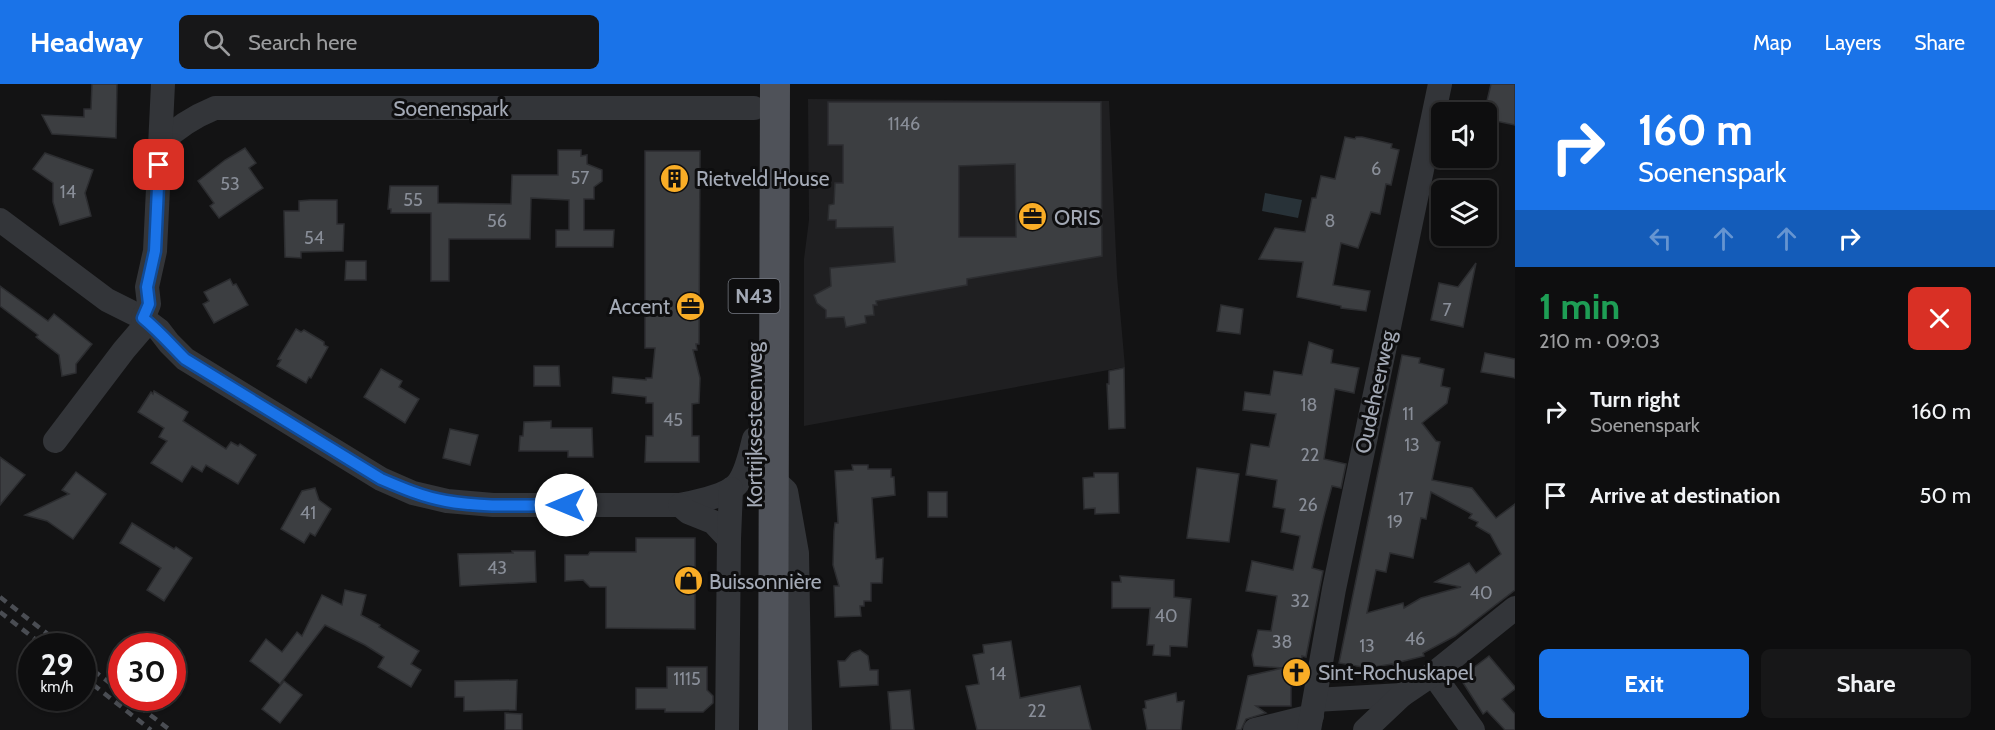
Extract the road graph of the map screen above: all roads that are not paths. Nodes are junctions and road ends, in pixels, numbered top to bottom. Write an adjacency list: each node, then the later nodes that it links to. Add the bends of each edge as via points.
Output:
1 (163, 84): 4 (street)
2 (1440, 84): 16 (street, Oudeheerweg, via 1334,589)
3 (768, 92): 4 (street, Soenenspark, via 215,108 177,127); 7 (main road, Kortrijksesteenweg / N43); 9 (main road, Kortrijksesteenweg / N43)
4 (160, 144): 6 (street, via 155,251 147,287 149,304)
5 (0, 220): 6 (street, via 107,300)
6 (139, 316): 8 (street, via 124,350); 11 (street, via 159,330 185,359 381,479 413,493 493,505)
7 (753, 439): 10 (street, via 747,464); 18 (main road, Kortrijksesteenweg / N43)
8 (55, 441)
9 (780, 486): 19 (main road, Kortrijksesteenweg / N43); 20 (street, Kortrijksesteenweg, via 797,553)
10 (731, 489): 11 (street); 12 (street, Kortrijksesteenweg)
11 (680, 505): 12 (street, via 713,522)
12 (729, 539): 17 (street, Kortrijksesteenweg)
13 (1515, 608): 14 (street)
14 (1434, 674): 15 (street); 23 (street)
15 (1402, 695): 16 (street); 22 (street)
16 (1312, 716): 21 (street)
17 (727, 730)
18 (753, 730)
19 (773, 730)
20 (800, 730)
21 (1255, 730)
22 (1365, 730)
23 (1473, 730)

